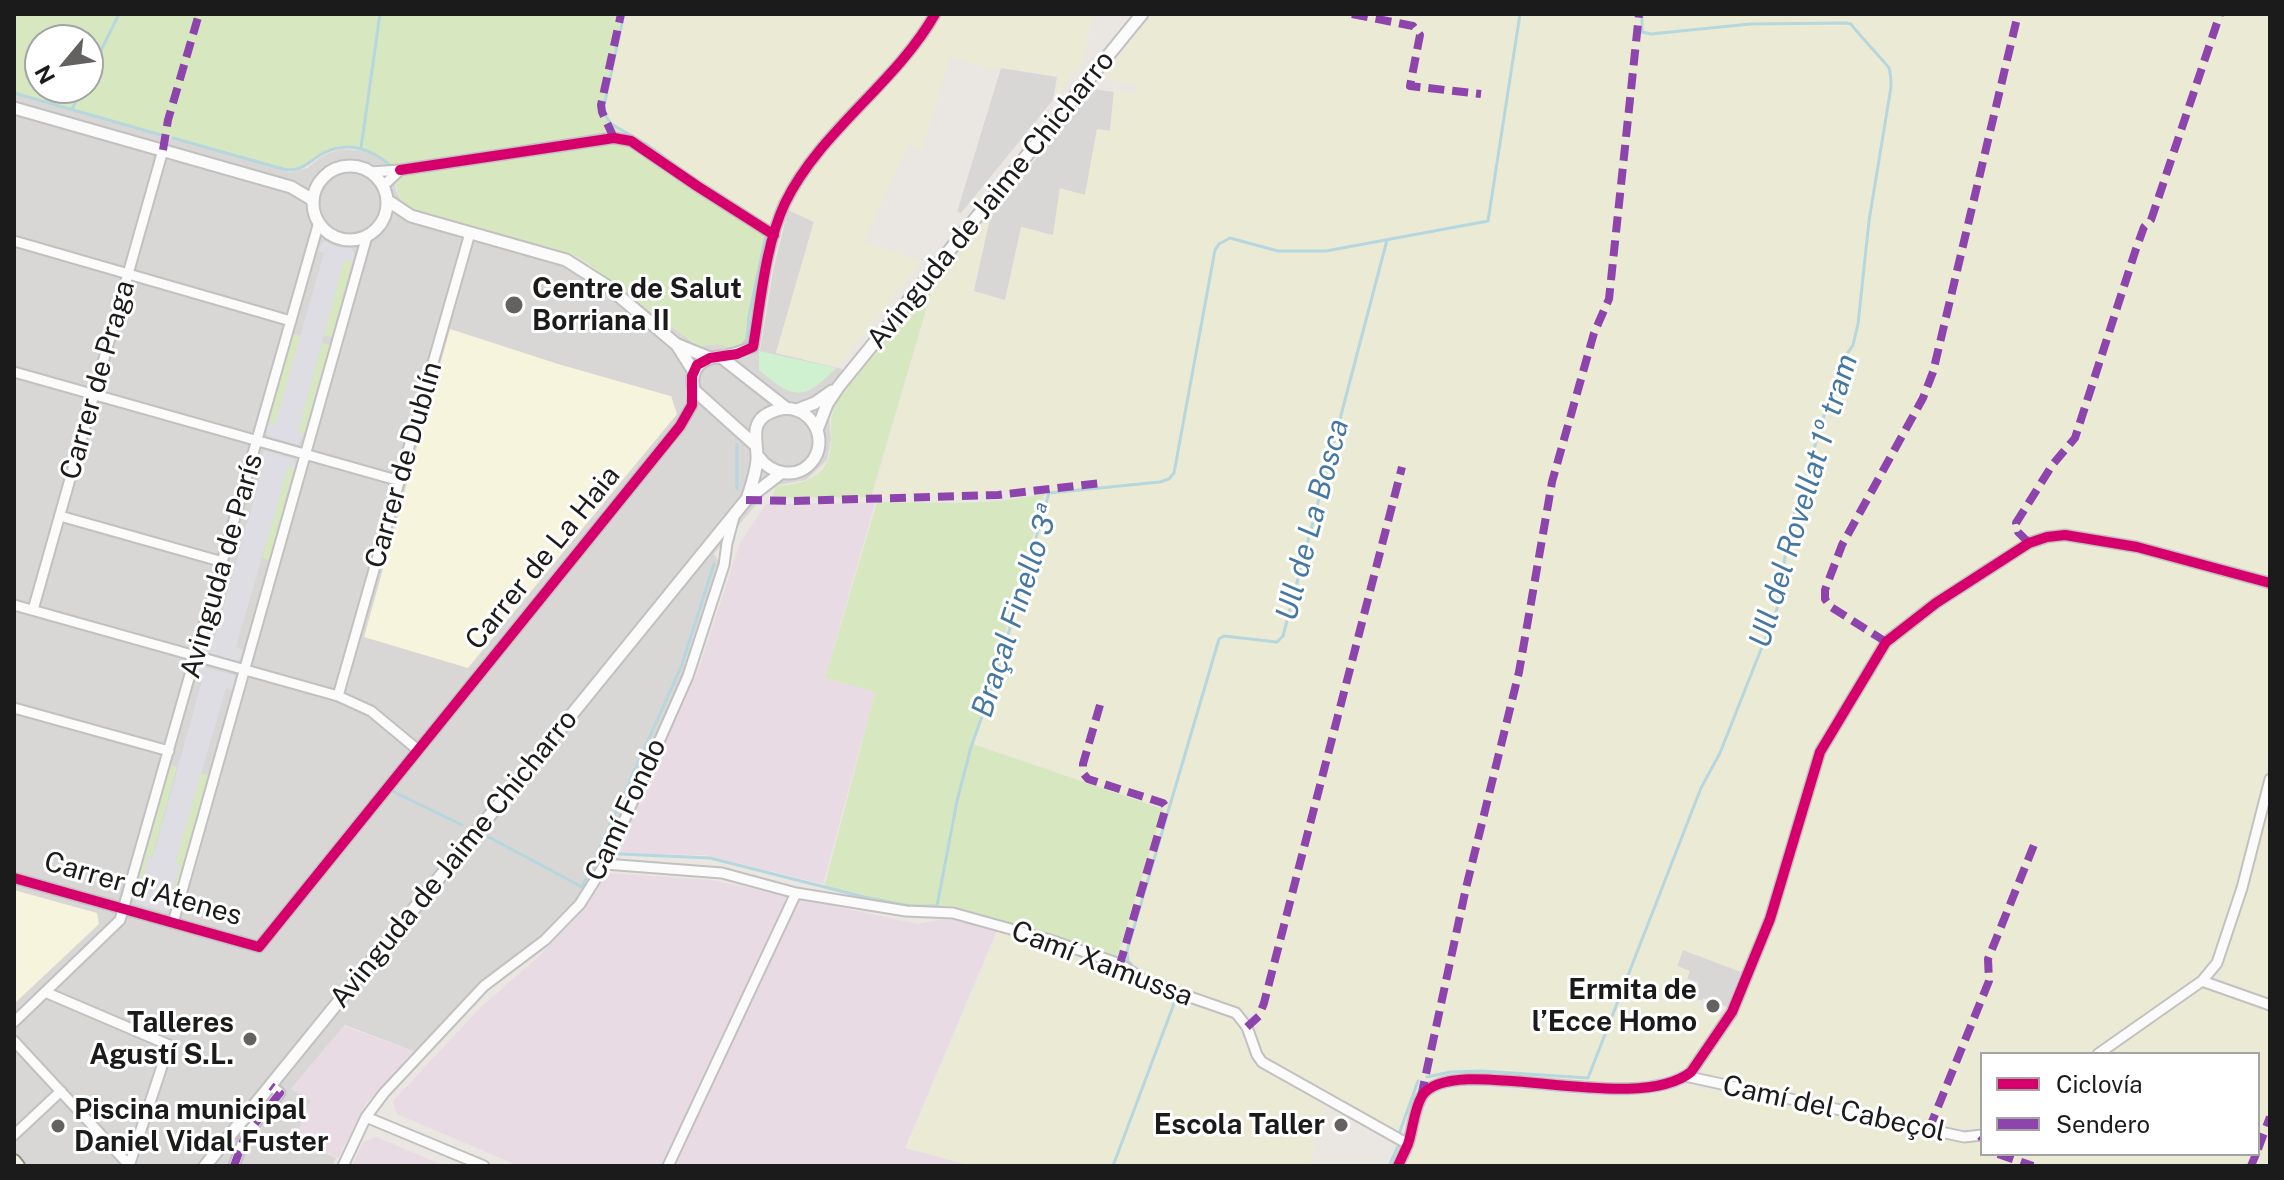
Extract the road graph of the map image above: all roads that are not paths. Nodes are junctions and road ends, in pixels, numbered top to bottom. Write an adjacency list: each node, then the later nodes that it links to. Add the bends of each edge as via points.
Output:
1 (935, 14): 16 (street, via 899,64 817,156 787,199)
2 (1142, 14): 25 (street, Avinguda de Jaime Chicharro)
3 (14, 108): 4 (street)
4 (163, 150): 9 (street); 19 (street, Carrer de Praga)
5 (400, 170): 6 (street); 8 (street); 16 (street, via 614,138 631,141)
6 (370, 172): 7 (street, via 338,167); 8 (street)
7 (320, 180): 9 (street); 10 (street)
8 (383, 186): 11 (street)
9 (291, 187): 10 (street)
10 (313, 200): 14 (street)
11 (387, 200): 12 (street); 13 (street)
12 (411, 216): 13 (street); 15 (street)
13 (383, 219): 17 (street)
14 (319, 222): 17 (street, via 345,240); 20 (street, Avinguda de París)
15 (470, 233): 21 (street, via 566,260 607,286); 34 (street, Carrer de Dublín)
16 (774, 235): 22 (street, via 753,347)
17 (367, 236): 32 (street, Avinguda de París)
18 (14, 241): 19 (street)
19 (128, 274): 20 (street); 27 (street, Carrer de Praga)
20 (291, 321): 30 (street, Avinguda de París)
21 (677, 345): 22 (street); 24 (street)
22 (716, 357): 24 (street, via 703,360); 28 (street)
23 (14, 372): 27 (street)
24 (694, 372): 26 (street)
25 (839, 386): 28 (street, via 815,403); 29 (street)
26 (694, 390): 31 (street); 46 (street, Carrer de La Haia, via 680,426)
27 (94, 394): 30 (street); 37 (street, Carrer de Praga)
28 (791, 409): 29 (street, via 809,417); 31 (street, via 765,416 756,429)
29 (817, 430): 33 (street, via 819,445 809,465)
30 (257, 441): 32 (street); 38 (street, Avinguda de París)
31 (756, 450): 33 (street, via 767,467); 35 (street)
32 (307, 454): 34 (street); 43 (street, Avinguda de París)
33 (781, 473): 35 (street)
34 (400, 481): 44 (street, Carrer de Dublín)
35 (746, 500): 36 (street, Avinguda de Jaime Chicharro)
36 (736, 513): 49 (street, Camí Fondo, via 688,676); 61 (street, Avinguda de Jaime Chicharro)
37 (60, 516): 38 (street); 41 (street, Carrer de Praga)
38 (223, 562): 42 (street, Avinguda de París)
39 (2270, 583): 60 (street, via 2137,547 2047,537 2029,543 1936,603 1886,642 1820,752 1770,919 1732,1012)
40 (14, 605): 41 (street)
41 (33, 610): 42 (street)
42 (196, 656): 43 (street); 47 (street, Avinguda de París)
43 (245, 670): 44 (street); 53 (street, Avinguda de París)
44 (338, 696): 46 (street, via 371,711)
45 (14, 708): 47 (street)
46 (418, 750): 53 (street, Carrer d'Atenes, via 259,947)
47 (169, 751): 52 (street, Avinguda de París)
48 (2270, 779): 54 (street, via 2217,963)
49 (605, 864): 51 (street, Camí Xamussa, via 722,873); 63 (street, Camí Fondo, via 580,904 545,940 484,986)
50 (14, 878): 52 (street, Carrer d'Atenes)
51 (796, 893): 66 (street, Camí Xamussa, via 953,913 1120,964 1147,982 1236,1013 1262,1062); 74 (street)
52 (124, 909): 53 (street, Carrer d'Atenes); 55 (street, via 120,920)
53 (173, 923)
54 (2202, 981): 56 (street); 59 (street)
55 (45, 992): 57 (street); 69 (street, via 169,1045)
56 (2270, 1005)
57 (14, 1022)
58 (14, 1041): 62 (street)
59 (2101, 1052)
60 (1685, 1076): 65 (street, Camí del Cabeçol, via 1964,1137); 66 (street, via 1627,1089 1452,1081 1421,1097)
61 (271, 1086): 70 (street, Avinguda de Jaime Chicharro); 71 (street, via 280,1093 245,1136)
62 (61, 1091): 64 (street); 69 (street)
63 (366, 1117): 72 (street, Camí Fondo); 73 (street)
64 (14, 1135)
65 (1980, 1135)
66 (1408, 1144): 75 (street)
67 (14, 1161): 68 (main road)
68 (18, 1166)
69 (129, 1166)
70 (205, 1166)
71 (234, 1166)
72 (343, 1166)
73 (484, 1166)
74 (668, 1166)
75 (1398, 1166)

